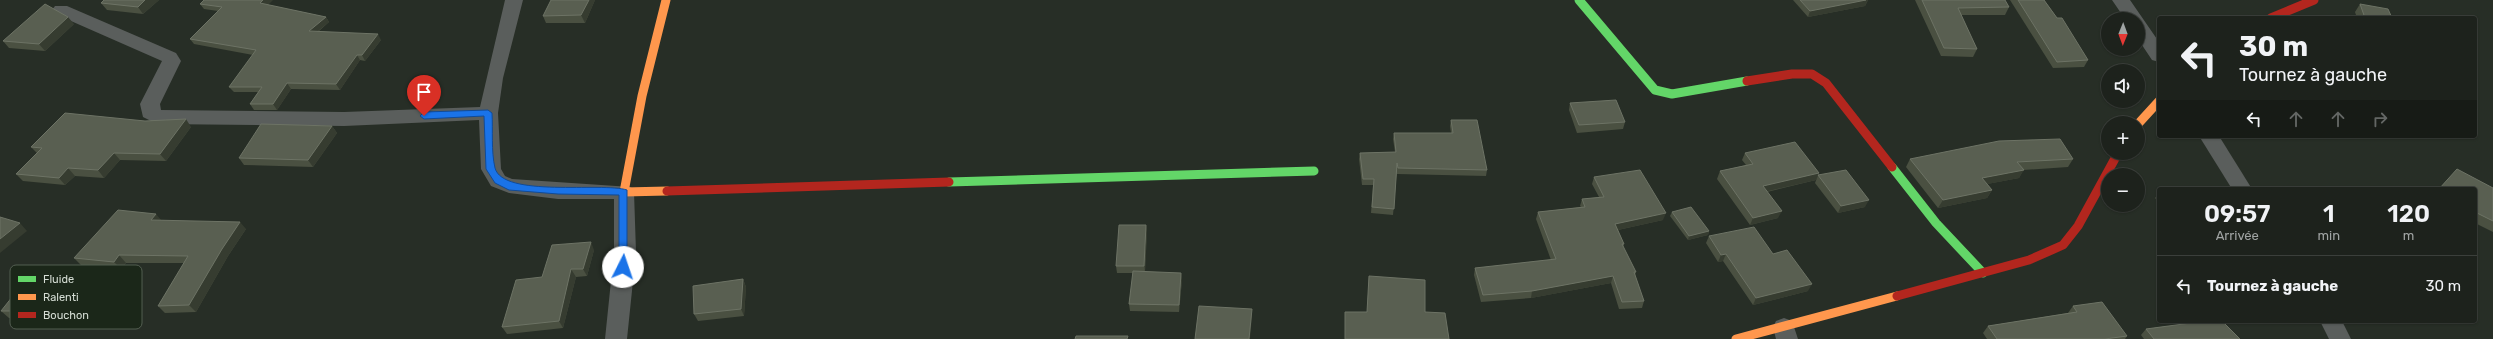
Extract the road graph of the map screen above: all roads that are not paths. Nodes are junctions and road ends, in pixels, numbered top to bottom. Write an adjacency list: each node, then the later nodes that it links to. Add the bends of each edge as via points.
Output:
1 (514, 0): 12 (street, via 494,78)
2 (666, 0): 18 (street, via 642,96)
3 (1579, 0): 19 (street, via 1655,90 1672,94 1792,74 1812,74 1826,83 1936,223)
4 (2121, 0): 7 (street)
5 (2314, 0): 8 (street)
6 (61, 10): 12 (street, via 169,57 172,61 170,67 150,104 150,112 157,117 344,119)
7 (2129, 12)
8 (2276, 16)
9 (2145, 35): 10 (street)
10 (2157, 53)
11 (2157, 103): 13 (street)
12 (488, 113): 18 (street, via 491,169 498,181 509,186 529,189)
13 (2145, 116)
14 (2210, 138): 17 (street)
15 (2114, 160): 19 (street, via 2078,226 2063,245 2029,260)
16 (1314, 171): 18 (street)
17 (2241, 187)
18 (624, 192): 22 (street, via 625,252)
19 (1983, 273): 21 (street)
20 (2332, 323): 24 (street)
21 (1786, 333): 23 (street)
22 (616, 339)
23 (1736, 339)
24 (2340, 339)

